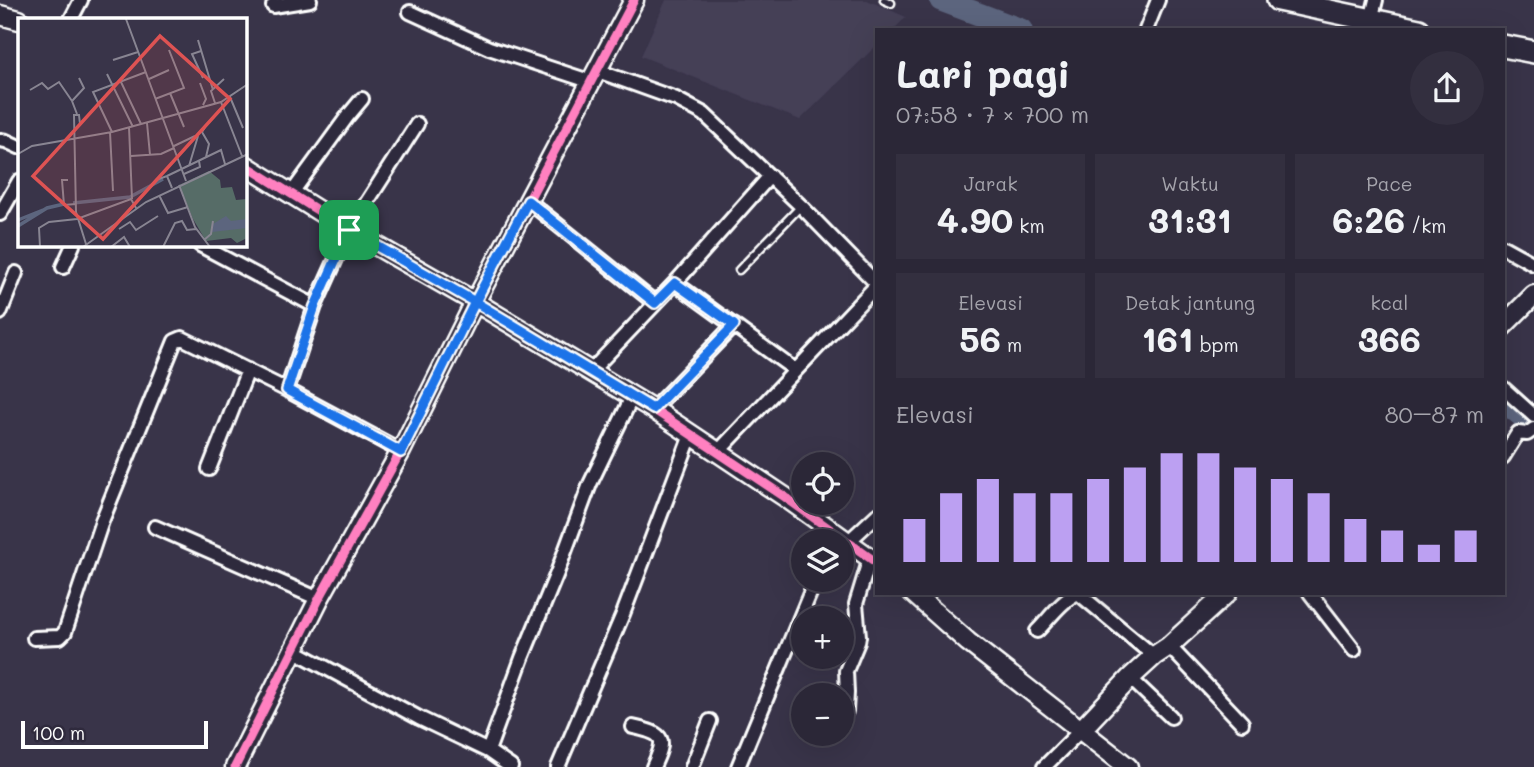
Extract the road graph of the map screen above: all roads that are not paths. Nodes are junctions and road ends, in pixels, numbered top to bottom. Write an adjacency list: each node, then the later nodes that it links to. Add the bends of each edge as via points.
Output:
1 (81, 0): 10 (street)
2 (310, 0): 6 (street)
3 (634, 0): 16 (street)
4 (1158, 0): 12 (street)
5 (1278, 0): 7 (highway)
6 (273, 6)
7 (1374, 10): 13 (highway)
8 (410, 12): 16 (street, via 489,48)
9 (0, 15): 11 (street)
10 (72, 18)
11 (18, 20)
12 (1147, 28)
13 (1414, 28)
14 (1505, 46): 15 (highway)
15 (1534, 52)
16 (595, 76): 22 (street, via 676,99 704,114); 25 (street)
17 (362, 99): 24 (street)
18 (417, 124): 28 (street)
19 (0, 141): 20 (street)
20 (18, 147)
21 (247, 166): 24 (street)
22 (770, 176): 26 (street); 36 (street)
23 (18, 183): 27 (street)
24 (291, 194): 28 (street)
25 (528, 201): 40 (street); 41 (street)
26 (801, 206): 34 (lane); 37 (street)
27 (0, 214)
28 (349, 230): 40 (street); 42 (street)
29 (72, 247): 33 (street)
30 (204, 247): 42 (street)
31 (1505, 248): 32 (street)
32 (1534, 264)
33 (63, 267)
34 (739, 270)
35 (16, 273): 43 (street)
36 (675, 283): 41 (street); 45 (street)
37 (875, 283)
38 (875, 287): 47 (street)
39 (1534, 295): 44 (street)
40 (475, 302): 48 (street); 56 (street)
41 (655, 303): 48 (street)
42 (315, 306): 49 (street)
43 (0, 313)
44 (1505, 324)
45 (734, 325): 47 (street); 52 (street)
46 (248, 370): 49 (street); 59 (street); 74 (street, via 182,338 175,341 102,521 65,632 60,638)
47 (795, 370): 57 (street)
48 (591, 371): 51 (street)
49 (287, 390): 56 (street)
50 (1505, 390): 53 (street)
51 (632, 397): 52 (street); 85 (street, via 590,484)
52 (653, 409): 55 (street)
53 (1534, 416)
54 (1533, 430): 58 (street, via 1518,433)
55 (691, 435): 57 (street); 88 (street)
56 (401, 452): 72 (street)
57 (717, 453): 62 (street)
58 (1505, 454)
59 (209, 469)
60 (875, 516): 63 (street)
61 (155, 527): 72 (street)
62 (827, 529)
63 (854, 529)
64 (854, 547): 65 (street)
65 (873, 560): 79 (street, via 856,604 859,636)
66 (811, 592): 91 (street)
67 (915, 595): 84 (street)
68 (1073, 595): 73 (street)
69 (1081, 595): 77 (street)
70 (1225, 595): 77 (street)
71 (1312, 595): 76 (street)
72 (319, 599): 75 (street)
73 (1037, 631)
74 (34, 638)
75 (293, 650): 85 (street); 86 (street)
76 (1354, 650)
77 (1161, 651): 78 (street); 82 (street)
78 (1130, 678): 80 (street); 84 (street)
79 (846, 683)
80 (1171, 717)
81 (710, 720): 90 (street)
82 (1241, 723)
83 (633, 727): 89 (street, via 649,730 662,742)
84 (1080, 731): 92 (street); 93 (street)
85 (488, 751): 87 (street)
86 (235, 767)
87 (511, 767)
88 (558, 767)
89 (653, 767)
90 (692, 767)
91 (738, 767)
92 (1044, 767)
93 (1128, 767)

